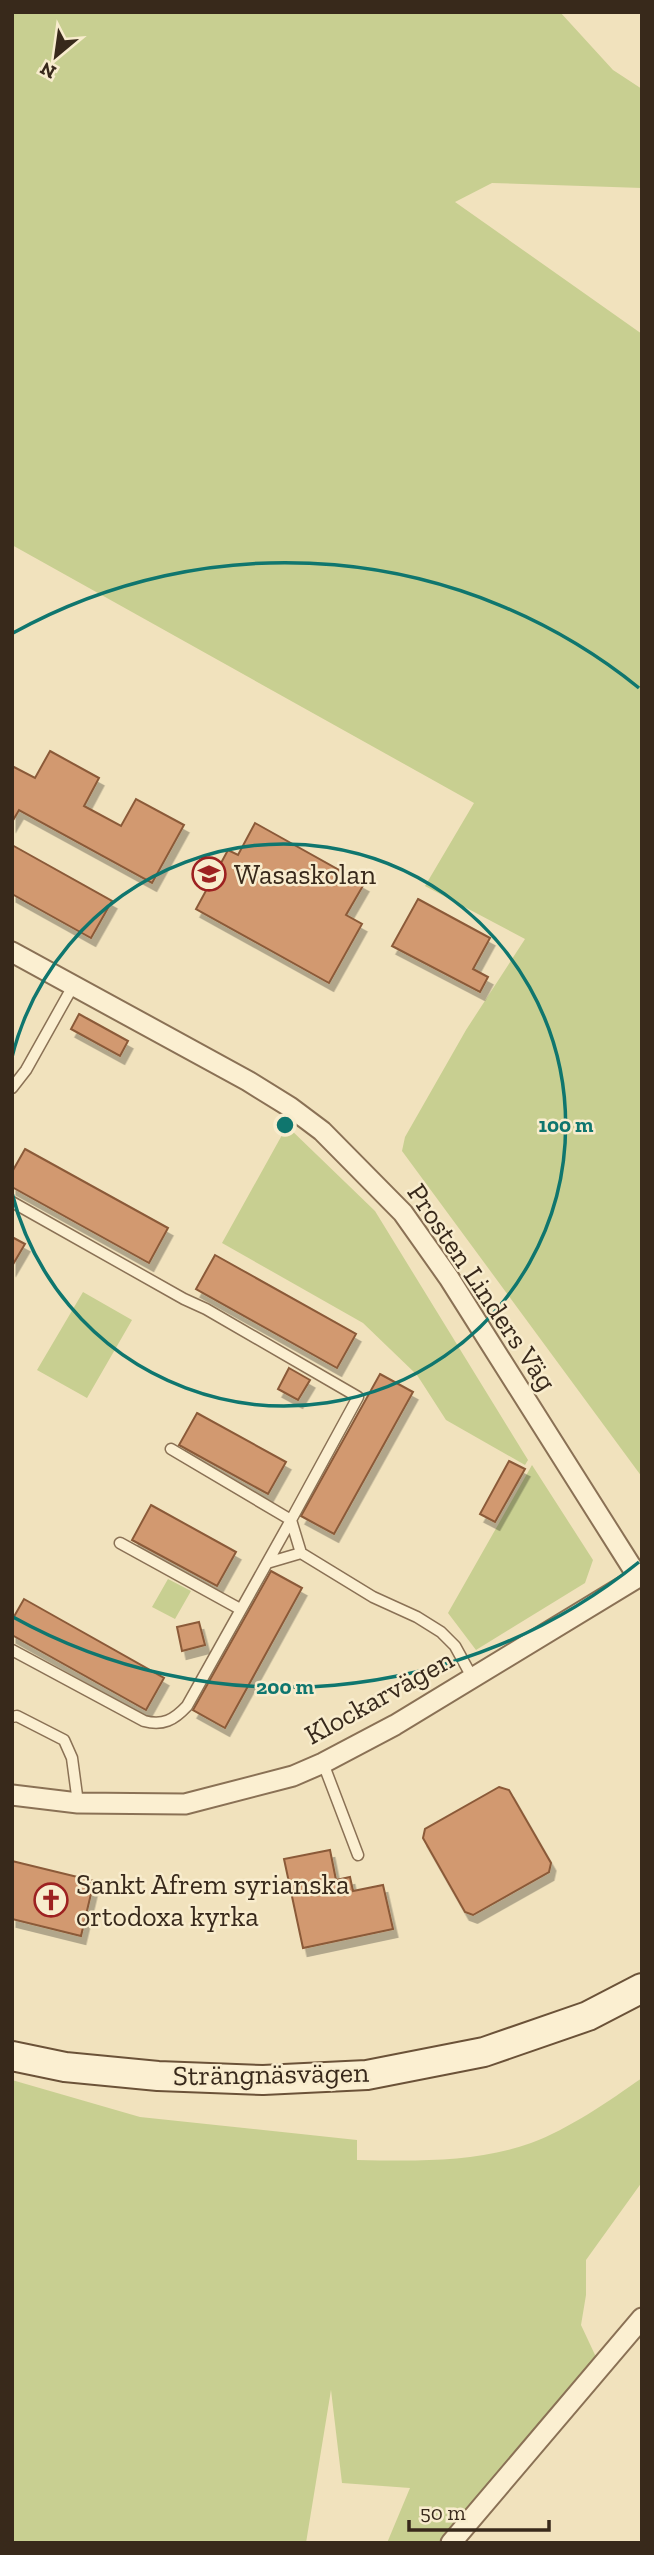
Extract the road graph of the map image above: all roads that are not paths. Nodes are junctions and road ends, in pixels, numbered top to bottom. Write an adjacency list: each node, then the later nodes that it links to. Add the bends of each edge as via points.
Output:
1 (12, 952): 2 (street, Prosten Linders Väg)
2 (73, 986): 3 (lane); 10 (street, Prosten Linders Väg, via 290,1107 322,1131 394,1204 449,1278)
3 (12, 1088)
4 (12, 1202): 6 (lane, via 358,1397)
5 (171, 1450): 6 (lane)
6 (291, 1520): 8 (lane); 9 (lane)
7 (121, 1543): 11 (lane)
8 (301, 1553): 9 (lane); 13 (lane, via 441,1632 455,1646)
9 (267, 1563): 11 (lane)
10 (640, 1576): 13 (street, Klockarvägen)
11 (240, 1609): 12 (lane, via 187,1706 177,1717 159,1724 144,1721)
12 (12, 1650)
13 (472, 1677): 15 (street, Klockarvägen)
14 (12, 1717): 17 (lane, via 64,1740 72,1758)
15 (323, 1763): 17 (street, Klockarvägen, via 257,1787 185,1804); 18 (lane)
16 (12, 1795): 17 (street, Klockarvägen)
17 (78, 1803)
18 (358, 1855)
19 (642, 1988): 20 (main road, Strängnäsvägen, via 588,2016 484,2052 367,2075 263,2080 158,2076 65,2067)
20 (12, 2056)
21 (642, 2318): 22 (street)
22 (451, 2543)

